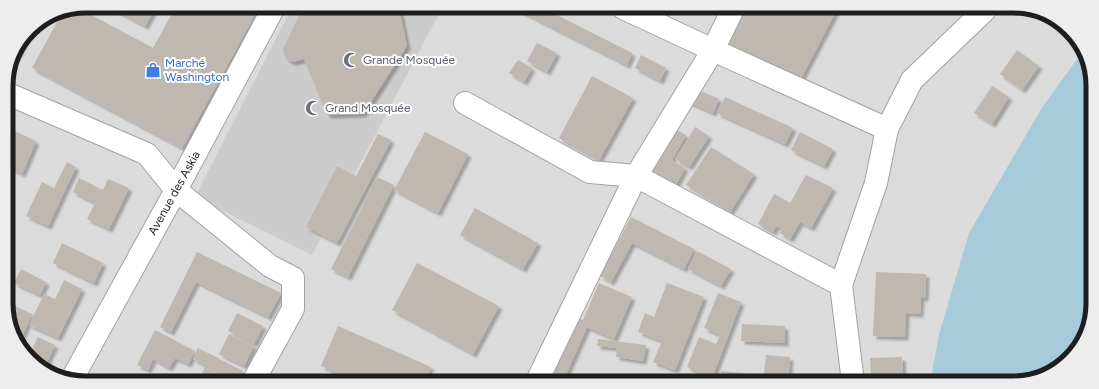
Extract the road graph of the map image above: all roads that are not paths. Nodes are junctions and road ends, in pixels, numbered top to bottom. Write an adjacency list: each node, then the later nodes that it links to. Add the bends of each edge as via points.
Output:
1 (271, 13): 10 (street, Avenue des Askia)
2 (634, 13): 5 (street)
3 (731, 13): 5 (street)
4 (982, 13): 8 (street, via 912,80)
5 (713, 50): 8 (street); 9 (street)
6 (13, 96): 10 (street, via 148,154)
7 (465, 103): 9 (street, via 590,172)
8 (887, 129): 11 (street, via 876,183)
9 (636, 176): 11 (street); 14 (street)
10 (176, 190): 12 (street, Avenue des Askia); 13 (street, via 270,266 293,278 293,309)
11 (841, 285): 15 (street)
12 (74, 375)
13 (256, 376)
14 (539, 376)
15 (852, 376)

